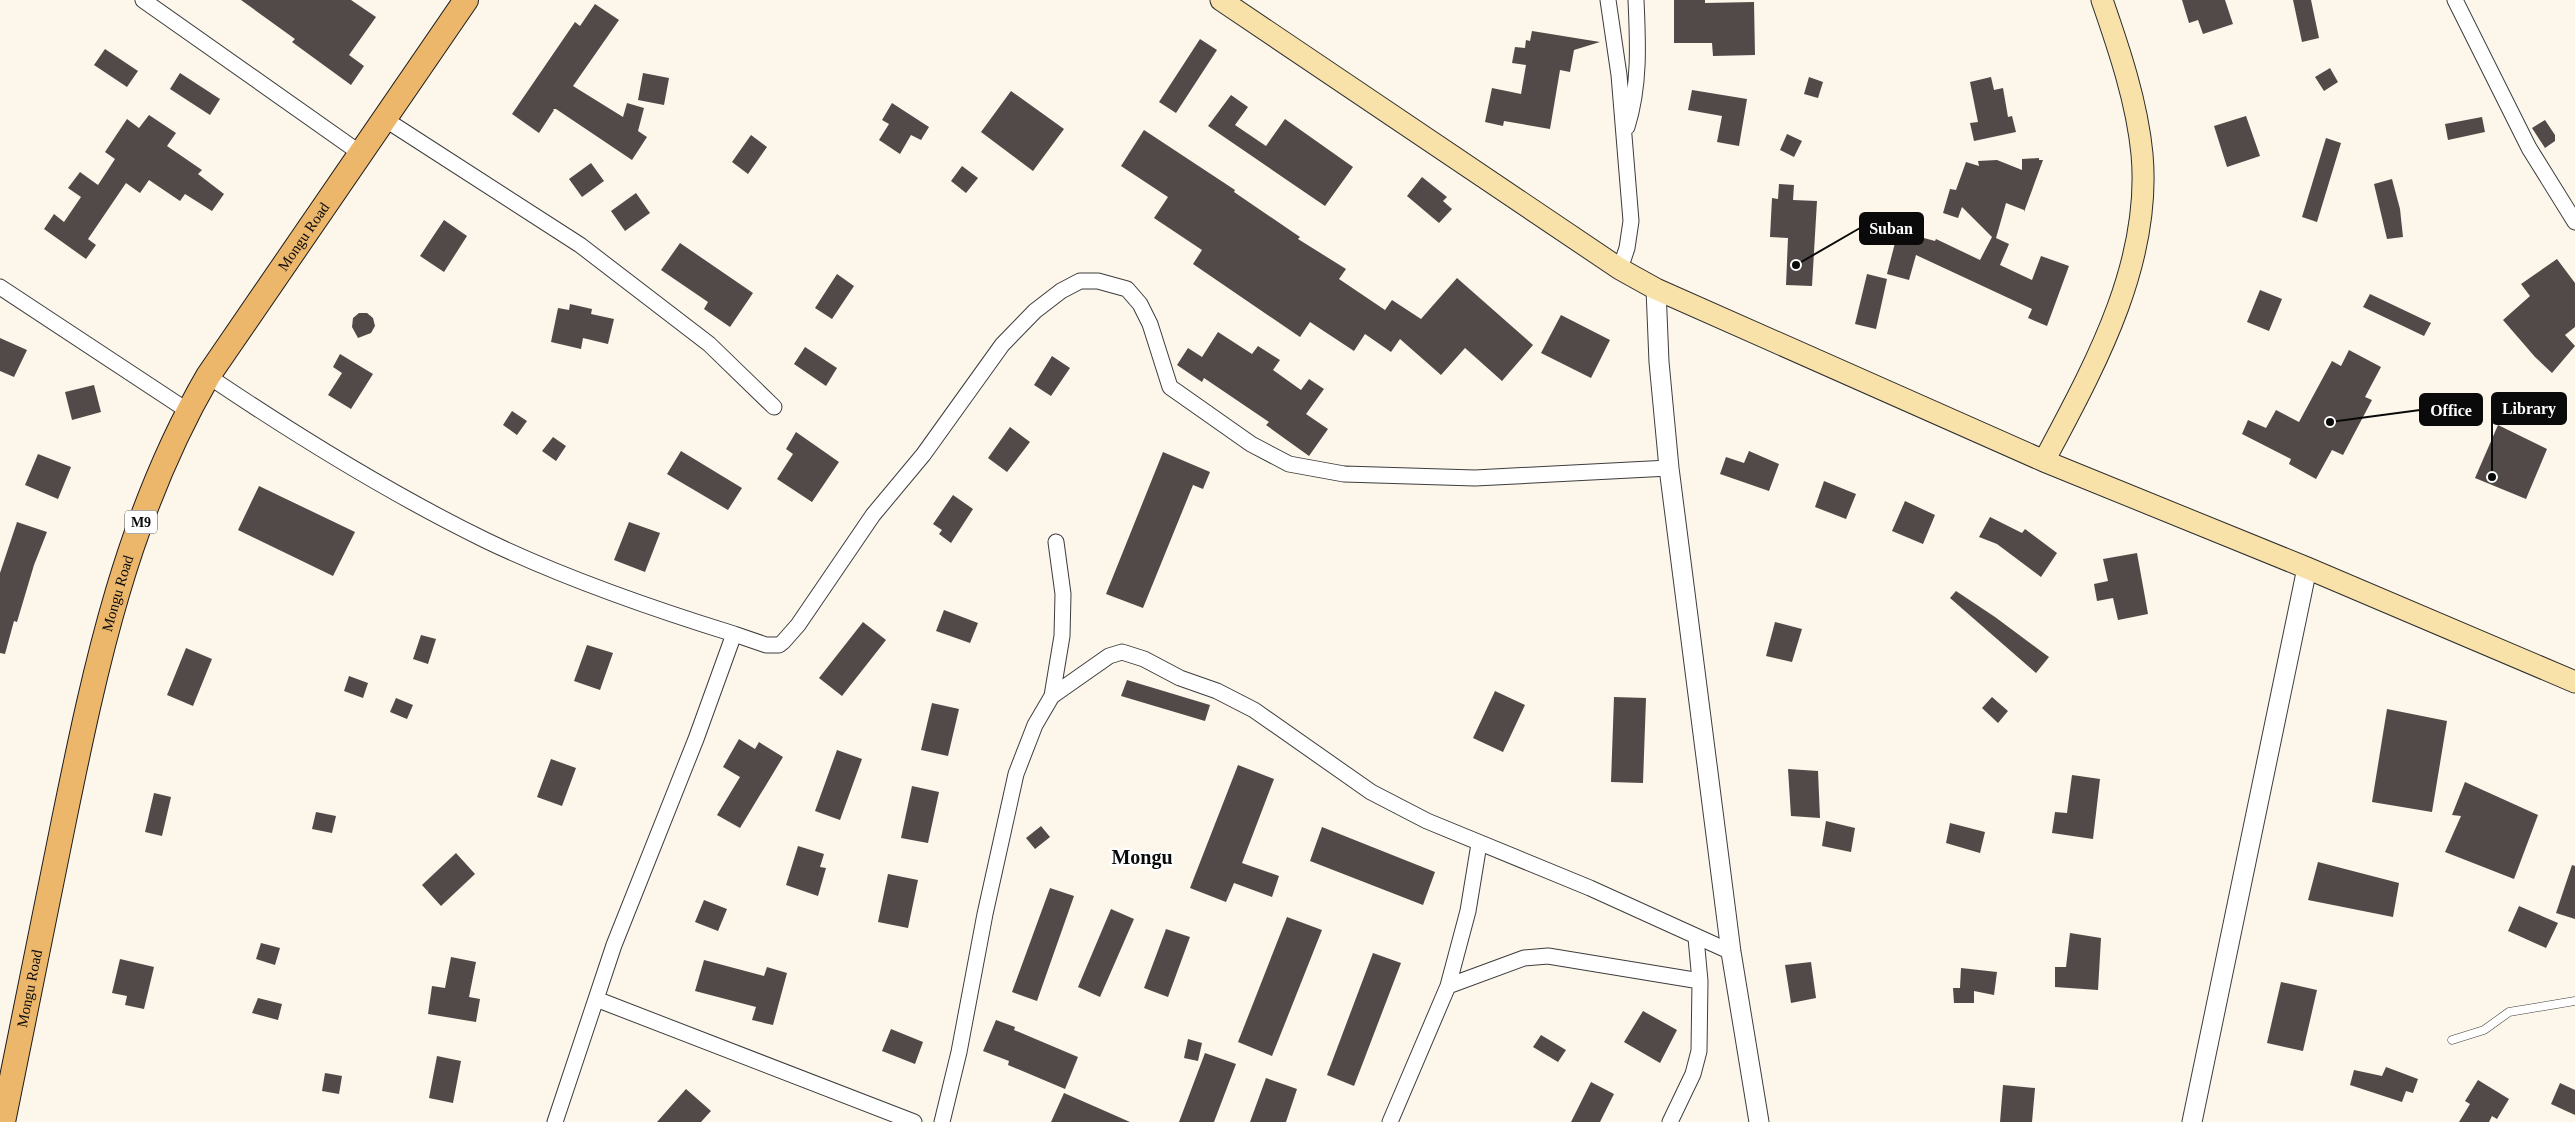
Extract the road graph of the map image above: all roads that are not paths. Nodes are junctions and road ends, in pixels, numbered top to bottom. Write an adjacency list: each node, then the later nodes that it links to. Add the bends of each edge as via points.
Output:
1 (143, 0): 10 (street)
2 (466, 0): 8 (main road, Mongu Road / M9)
3 (1221, 0): 12 (main road)
4 (1608, 0): 9 (street)
5 (1636, 0): 9 (street, via 1638,50 1635,89)
6 (2102, 0): 18 (main road, via 2136,115 2142,155 2141,207 2135,252 2102,348)
7 (2455, 0): 11 (street, via 2529,148)
8 (383, 118): 10 (main road, Mongu Road / M9); 16 (street, via 587,251 709,344)
9 (1624, 136): 12 (street, via 1631,222)
10 (360, 153): 15 (main road, Mongu Road / M9)
11 (2575, 222)
12 (1620, 269): 14 (main road)
13 (0, 287): 17 (street)
14 (1656, 289): 18 (main road); 19 (street)
15 (208, 376): 17 (main road, Mongu Road / M9); 22 (street, via 352,467 486,540 630,599)
16 (774, 407)
17 (188, 411): 33 (main road, Mongu Road / M9, via 161,468 120,577 91,687)
18 (2044, 461): 21 (main road)
19 (1669, 468): 22 (street, via 1475,478 1344,474 1288,464 1251,444 1170,387 1150,324 1128,289 1098,281 1080,281 1036,311 1002,345 924,455 873,515 783,642 766,645); 27 (street)
20 (1056, 542): 24 (street, via 1062,594 1062,636)
21 (2307, 568): 23 (main road); 40 (street)
22 (734, 634): 30 (street)
23 (2575, 682)
24 (1052, 696): 25 (street, via 1109,656 1122,652 1144,659 1254,710 1371,792); 36 (street, via 1035,725 1016,774)
25 (1479, 844): 26 (street, via 1590,888); 29 (street, via 1468,911)
26 (1696, 938): 27 (street); 28 (street)
27 (1731, 952): 39 (street)
28 (1700, 981): 29 (street, via 1548,956 1524,958); 38 (street, via 1699,1051 1693,1074)
29 (1448, 986): 37 (street)
30 (596, 999): 34 (street); 35 (street)
31 (2575, 1001): 32 (lane, via 2509,1012 2484,1030)
32 (2452, 1040)
33 (3, 1122)
34 (555, 1122)
35 (914, 1122)
36 (942, 1122)
37 (1390, 1122)
38 (1670, 1122)
39 (1758, 1122)
40 (2192, 1122)

